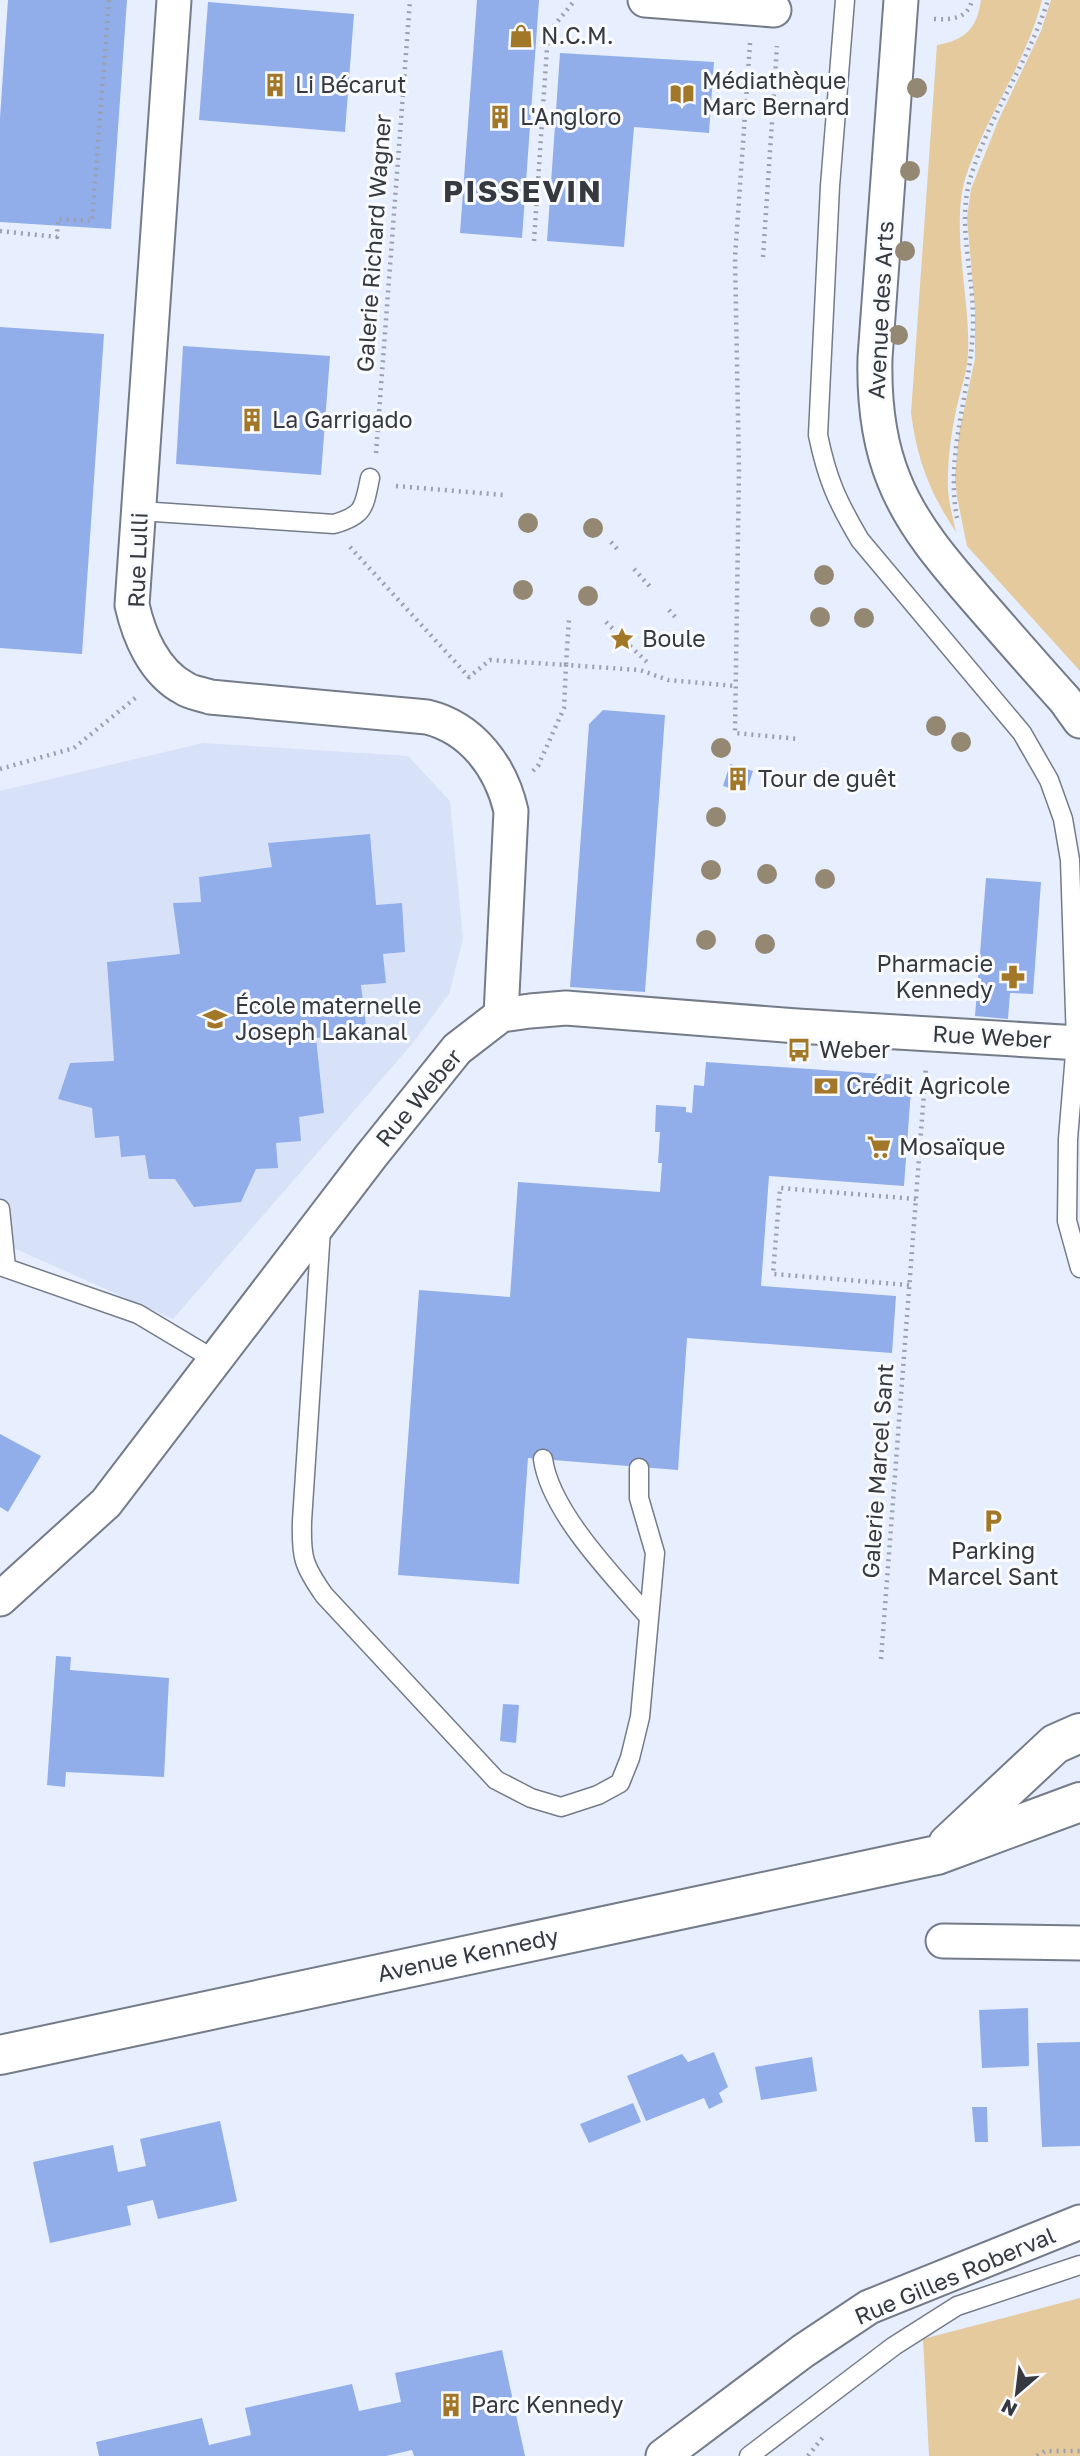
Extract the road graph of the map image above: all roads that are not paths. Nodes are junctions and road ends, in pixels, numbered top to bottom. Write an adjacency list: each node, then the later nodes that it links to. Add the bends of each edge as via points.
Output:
1 (174, 0): 7 (street, Rue Lulli)
2 (645, 0): 5 (street)
3 (845, 0): 10 (lane, via 818,435 826,473 860,540 1014,724 1049,780 1063,819 1070,860)
4 (901, 0): 8 (street, Avenue des Arts, via 875,358 874,398 882,440 914,520 946,565)
5 (774, 10)
6 (372, 471): 7 (lane, via 365,502 354,517 334,524)
7 (140, 511): 9 (street, Rue Lulli, via 132,605 138,628 160,668 183,688 210,697 427,716 447,722 493,764 511,811)
8 (1080, 721)
9 (501, 1015): 10 (street, Rue Weber, via 566,1008); 12 (street, Rue Weber, via 457,1049)
10 (1078, 1042): 14 (lane, via 1068,1139 1067,1222)
11 (0, 1209): 13 (lane)
12 (322, 1219): 15 (street, Rue Weber); 19 (lane, via 302,1547 308,1572 324,1595 496,1780 561,1807 598,1796 620,1783 640,1717)
13 (3, 1266): 15 (lane, via 138,1314)
14 (1080, 1268)
15 (215, 1360): 18 (street, Rue Weber, via 106,1503)
16 (543, 1460): 19 (lane, via 545,1478 578,1532)
17 (639, 1468): 19 (lane, via 639,1498 655,1553)
18 (0, 1599)
19 (649, 1617)
20 (1080, 1733): 22 (main road, via 1055,1744)
21 (1080, 1802): 22 (main road, Avenue Kennedy)
22 (937, 1855): 25 (main road, Avenue Kennedy)
23 (943, 1941): 24 (street)
24 (1080, 1943)
25 (0, 2055)
26 (1080, 2222): 28 (street, Rue Gilles Roberval, via 869,2307)
27 (1080, 2265): 29 (lane, via 957,2306 894,2346)
28 (663, 2456)
29 (749, 2456)

